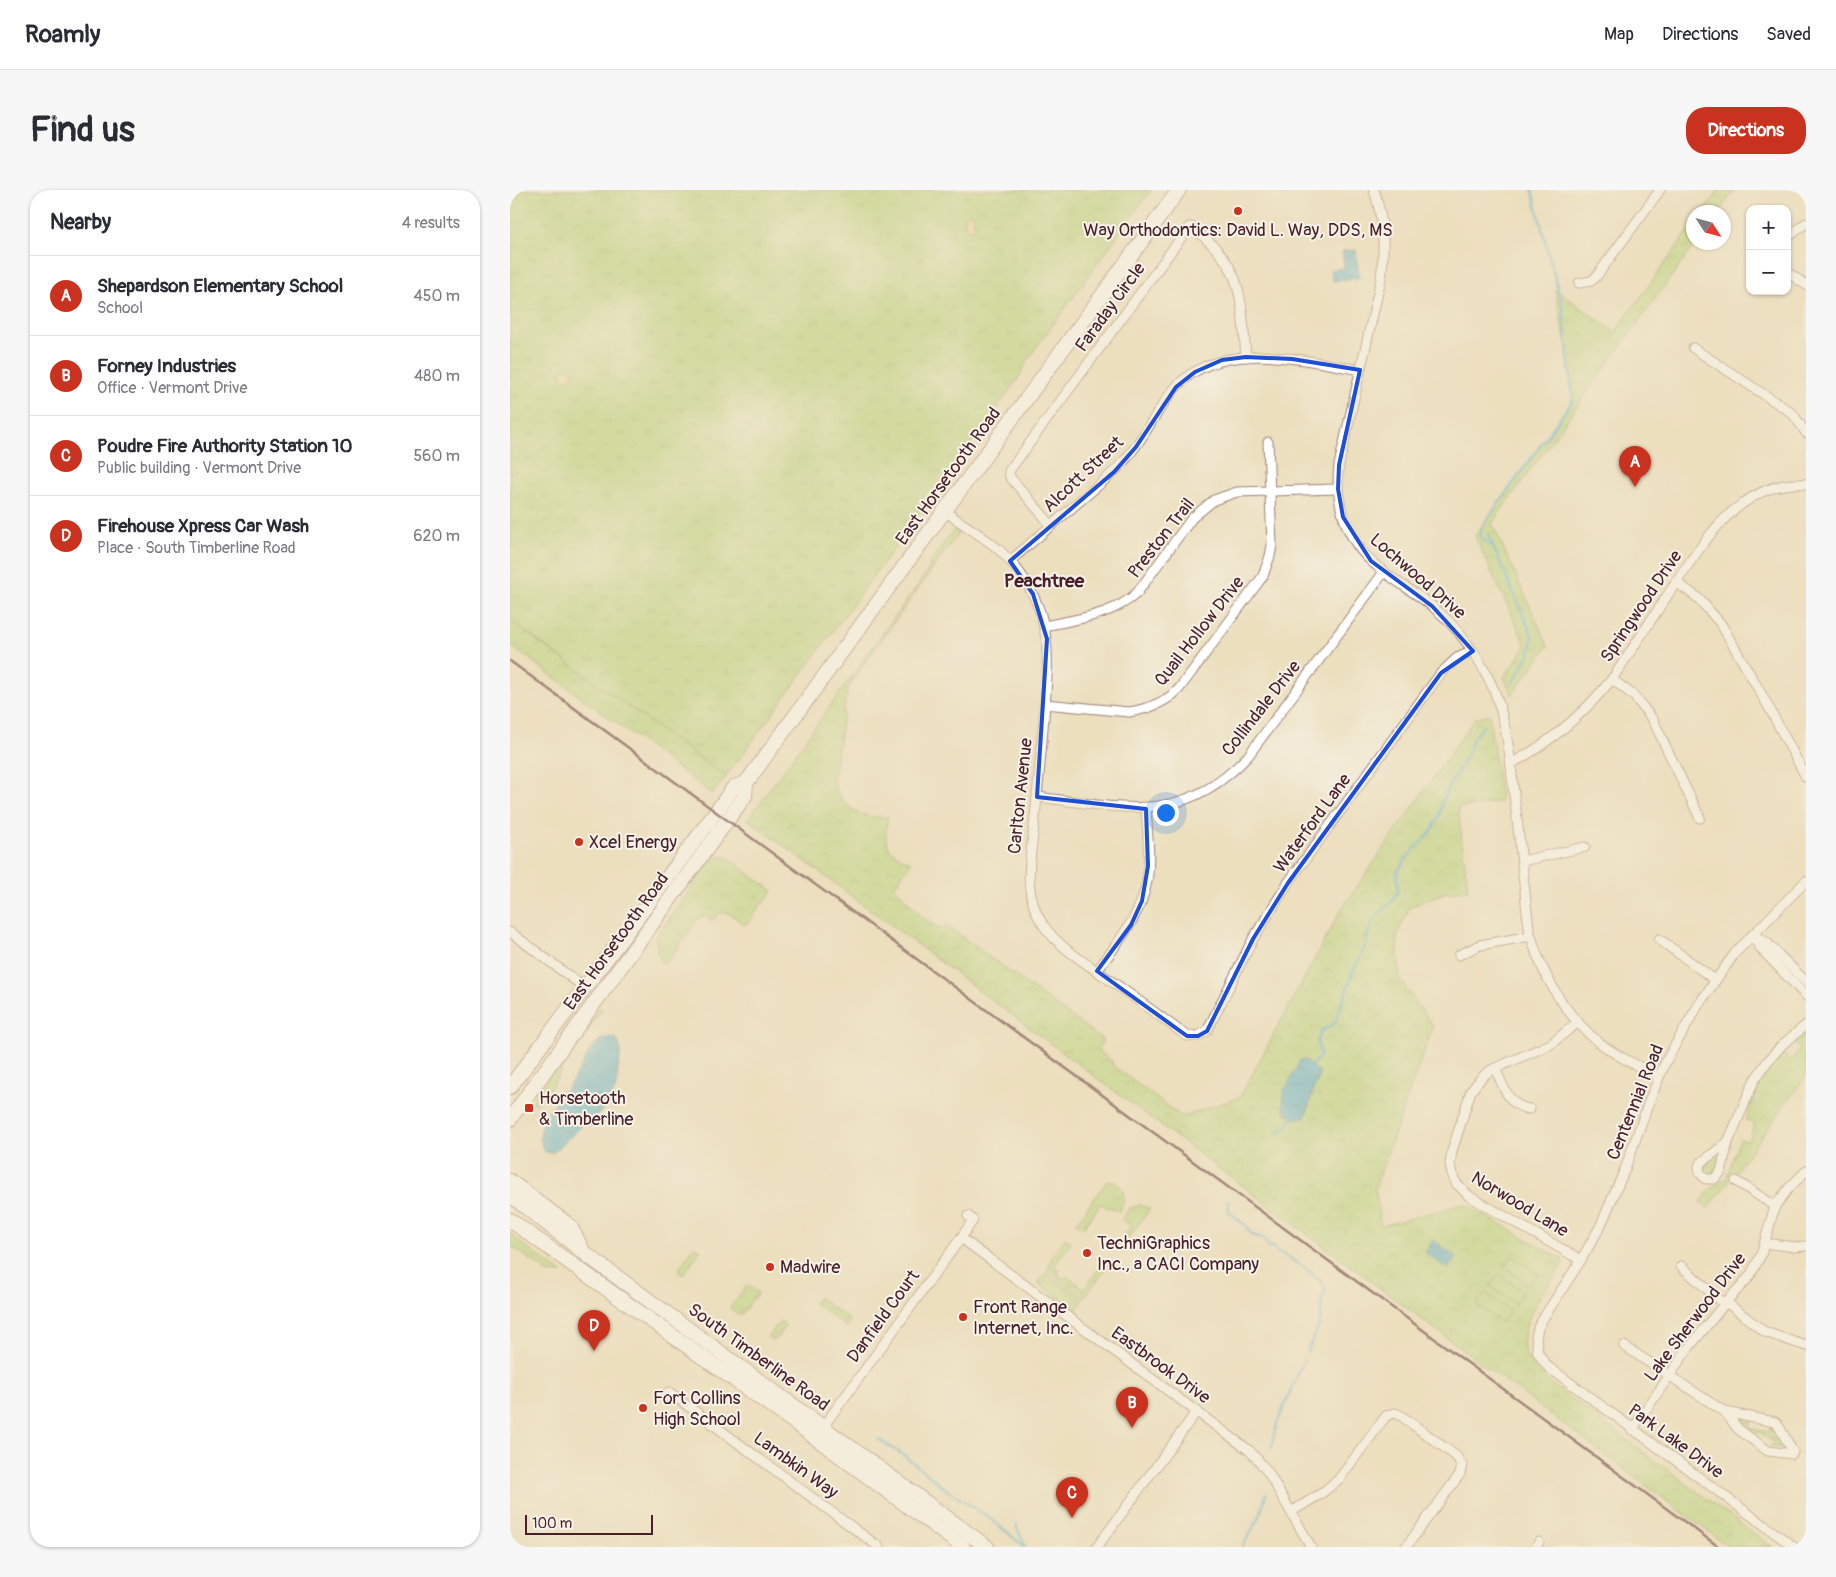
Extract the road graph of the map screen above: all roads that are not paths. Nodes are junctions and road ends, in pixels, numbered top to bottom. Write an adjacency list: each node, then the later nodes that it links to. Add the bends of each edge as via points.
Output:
1 (1179, 190): 17 (main road, East Horsetooth Road)
2 (1374, 190): 11 (street, Lochwood Drive, via 1384,235 1383,260)
3 (1660, 190): 7 (street, via 1596,277)
4 (1806, 223): 5 (street)
5 (1791, 235)
6 (1791, 275): 8 (street)
7 (1579, 283)
8 (1806, 285)
9 (1693, 348): 12 (street, via 1786,408)
10 (1246, 357): 11 (street, Alcott Street, via 1302,360); 18 (street, Alcott Street, via 1214,363 1183,380 1124,462); 18 (street, Faraday Circle, via 1242,304 1228,262 1202,235 1189,227 1009,472 1010,478)
11 (1360, 370): 15 (street, Lochwood Drive, via 1339,464)
12 (1806, 432)
13 (1268, 442): 16 (street, Quail Hollow Drive)
14 (1806, 484): 21 (street, Springwood Drive, via 1774,486 1739,505 1709,537)
15 (1338, 489): 16 (street, Preston Trail); 20 (street, Lochwood Drive, via 1343,517 1355,541)
16 (1270, 491): 22 (street, Preston Trail, via 1237,492 1205,506 1192,518 1137,593 1121,606); 25 (street, Quail Hollow Drive, via 1272,545 1263,576 1172,696 1151,708 1129,712)
17 (945, 511): 19 (street, Carlton Avenue); 28 (main road, East Horsetooth Road)
18 (1051, 525): 19 (street, Alcott Street)
19 (1010, 560): 22 (street, Carlton Avenue, via 1033,594)
20 (1384, 572): 23 (street, Lochwood Drive, via 1432,606); 30 (street, Collindale Drive, via 1236,769 1206,791 1190,798)
21 (1676, 582): 24 (street, Springwood Drive); 27 (street, via 1698,598 1721,624)
22 (1044, 626): 25 (street, Carlton Avenue, via 1048,664)
23 (1473, 651): 26 (street, Lochwood Drive, via 1501,712); 47 (street, Waterford Lane, via 1457,658 1441,673 1288,883 1253,939)
24 (1612, 680): 26 (street, Springwood Drive, via 1563,731); 31 (street, via 1634,696 1653,720)
25 (1045, 704): 29 (street, Carlton Avenue)
26 (1511, 764): 33 (street, Lochwood Drive)
27 (1806, 777)
28 (746, 784): 43 (main road, East Horsetooth Road, via 734,787); 54 (main road, East Horsetooth Road, via 742,801)
29 (1037, 797): 30 (street, Collindale Drive); 40 (street, Carlton Avenue, via 1028,878 1034,909 1058,942)
30 (1146, 808): 40 (street, via 1148,866 1142,901 1130,924)
31 (1700, 818)
32 (1585, 847): 33 (street)
33 (1522, 861): 37 (street, Lochwood Drive)
34 (1806, 881): 36 (street, Centennial Road)
35 (510, 932): 43 (street)
36 (1752, 935): 41 (street, Centennial Road); 42 (street, via 1768,943); 44 (street, via 1761,949)
37 (1531, 936): 39 (street, via 1480,945); 45 (street, Lochwood Drive, via 1552,985)
38 (1659, 939): 41 (street)
39 (1459, 955)
40 (1097, 970): 47 (street, Carlton Avenue, via 1187,1036)
41 (1715, 980): 50 (street, Centennial Road, via 1685,1026)
42 (1806, 982)
43 (584, 987): 48 (main road, East Horsetooth Road)
44 (1806, 996)
45 (1578, 1022): 49 (street, Norwood Lane, via 1551,1044); 50 (street, Lochwood Drive, via 1613,1052)
46 (1806, 1025): 55 (street, via 1762,1068)
47 (1203, 1034)
48 (538, 1048): 51 (main road); 52 (main road, East Horsetooth Road)
49 (1495, 1068): 53 (street, via 1512,1101 1517,1106); 67 (street, Norwood Lane, via 1482,1077 1472,1091 1452,1151 1450,1170 1453,1178 1469,1196)
50 (1659, 1076): 67 (street, Centennial Road, via 1613,1198)
51 (510, 1078)
52 (510, 1087)
53 (1530, 1109)
54 (510, 1119)
55 (1728, 1142)
56 (1806, 1170): 60 (street, Lake Sherwood Drive)
57 (510, 1181): 66 (main road, via 570,1226)
58 (1736, 1181): 60 (street)
59 (510, 1195): 66 (main road, South Timberline Road)
60 (1775, 1206): 64 (street, Lake Sherwood Drive)
61 (968, 1216): 63 (street, Danfield Court, via 973,1220)
62 (510, 1220): 78 (main road, South Timberline Road)
63 (961, 1238): 75 (street, Eastbrook Drive); 78 (street, Danfield Court)
64 (1764, 1243): 65 (street); 69 (street, Lake Sherwood Drive, via 1750,1276)
65 (1806, 1246)
66 (583, 1252): 78 (main road, South Timberline Road)
67 (1581, 1260): 72 (street, Centennial Road, via 1538,1328 1536,1345)
68 (1681, 1266): 69 (street)
69 (1726, 1302): 70 (street, via 1765,1332); 73 (street, Lake Sherwood Drive)
70 (1803, 1344)
71 (1624, 1346): 73 (street)
72 (1541, 1358): 77 (street, Park Lake Drive, via 1547,1366)
73 (1670, 1376): 76 (street); 77 (street, Lake Sherwood Drive)
74 (668, 1392): 80 (street, Lambkin Way)
75 (1196, 1411): 79 (street, Eastbrook Drive, via 1260,1461); 83 (street)
76 (1725, 1412): 76 (street, via 1775,1422 1792,1454 1768,1451 1738,1429)
77 (1632, 1430): 86 (street, Park Lake Drive)
78 (819, 1432): 81 (main road, South Timberline Road); 82 (main road, South Timberline Road)
79 (1291, 1512): 84 (street, Eastbrook Drive); 85 (street, via 1339,1479 1384,1418 1390,1414 1400,1415 1456,1456 1462,1465 1460,1474)
80 (879, 1547)
81 (963, 1547)
82 (987, 1547)
83 (1097, 1547)
84 (1312, 1547)
85 (1406, 1547)
86 (1794, 1547)

